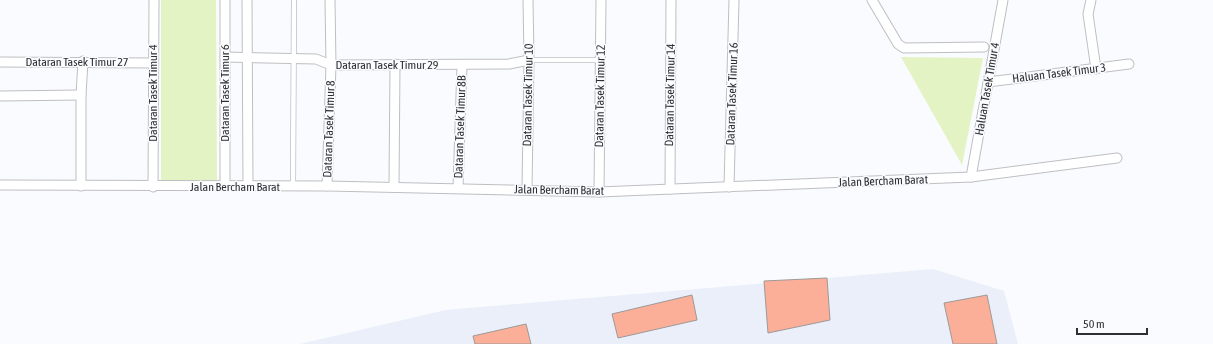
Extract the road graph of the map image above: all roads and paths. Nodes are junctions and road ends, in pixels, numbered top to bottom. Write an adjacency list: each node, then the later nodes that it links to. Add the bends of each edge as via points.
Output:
1 (154, 0): 21 (street, Dataran Tasek Timur 4)
2 (224, 0): 14 (street, Dataran Tasek Timur 6)
3 (247, 0): 15 (street, Dataran Tasek Timur 6)
4 (294, 0): 16 (lane)
5 (330, 0): 24 (street, Dataran Tasek Timur 8)
6 (528, 0): 17 (street, Dataran Tasek Timur 10)
7 (601, 0): 18 (street, Dataran Tasek Timur 12)
8 (671, 0): 42 (street, Dataran Tasek Timur 14)
9 (734, 0): 40 (street, Dataran Tasek Timur 16)
10 (872, 0): 13 (street, via 901,47)
11 (1003, 0): 27 (street, Haluan Tasek Timur 4)
12 (1090, 0): 26 (street, via 1088,14)
13 (984, 47)
14 (225, 57): 15 (street, Dataran Tasek Timur 29); 34 (street, Dataran Tasek Timur 6)
15 (246, 58): 16 (street, Dataran Tasek Timur 29); 35 (street, Dataran Tasek Timur 6)
16 (294, 59): 24 (street, Dataran Tasek Timur 29, via 320,60); 36 (lane)
17 (529, 60): 18 (lane); 25 (street, Dataran Tasek Timur 29, via 509,64); 43 (street, Dataran Tasek Timur 10)
18 (601, 60): 44 (street, Dataran Tasek Timur 12)
19 (83, 61): 20 (street, Dataran Tasek Timur 27); 21 (street, Dataran Tasek Timur 27); 28 (street)
20 (0, 62)
21 (153, 62): 38 (street, Dataran Tasek Timur 4)
22 (395, 64): 24 (street, Dataran Tasek Timur 29); 25 (street, Dataran Tasek Timur 29); 39 (street)
23 (1129, 64): 26 (street, Haluan Tasek Timur 3)
24 (331, 65): 37 (street, Dataran Tasek Timur 8)
25 (462, 65): 41 (street, Dataran Tasek Timur 8B)
26 (1096, 69): 27 (street, Haluan Tasek Timur 3)
27 (988, 82): 31 (street, Haluan Tasek Timur 4)
28 (81, 95): 29 (street); 33 (street)
29 (0, 96)
30 (1117, 158): 31 (street, Jalan Bercham Barat)
31 (971, 177): 40 (street, Jalan Bercham Barat)
32 (0, 185): 33 (street, Jalan Bercham Barat)
33 (81, 186): 38 (street, Jalan Bercham Barat)
34 (225, 186): 35 (street, Jalan Bercham Barat); 38 (street, Jalan Bercham Barat)
35 (248, 186): 36 (street, Jalan Bercham Barat)
36 (293, 186): 37 (street, Jalan Bercham Barat)
37 (327, 186): 39 (street, Jalan Bercham Barat)
38 (153, 187)
39 (394, 187): 41 (street, Jalan Bercham Barat)
40 (729, 187): 42 (street, Jalan Bercham Barat)
41 (458, 188): 43 (street, Jalan Bercham Barat)
42 (670, 189): 44 (street, Jalan Bercham Barat)
43 (527, 190): 44 (street, Jalan Bercham Barat)
44 (599, 192)

